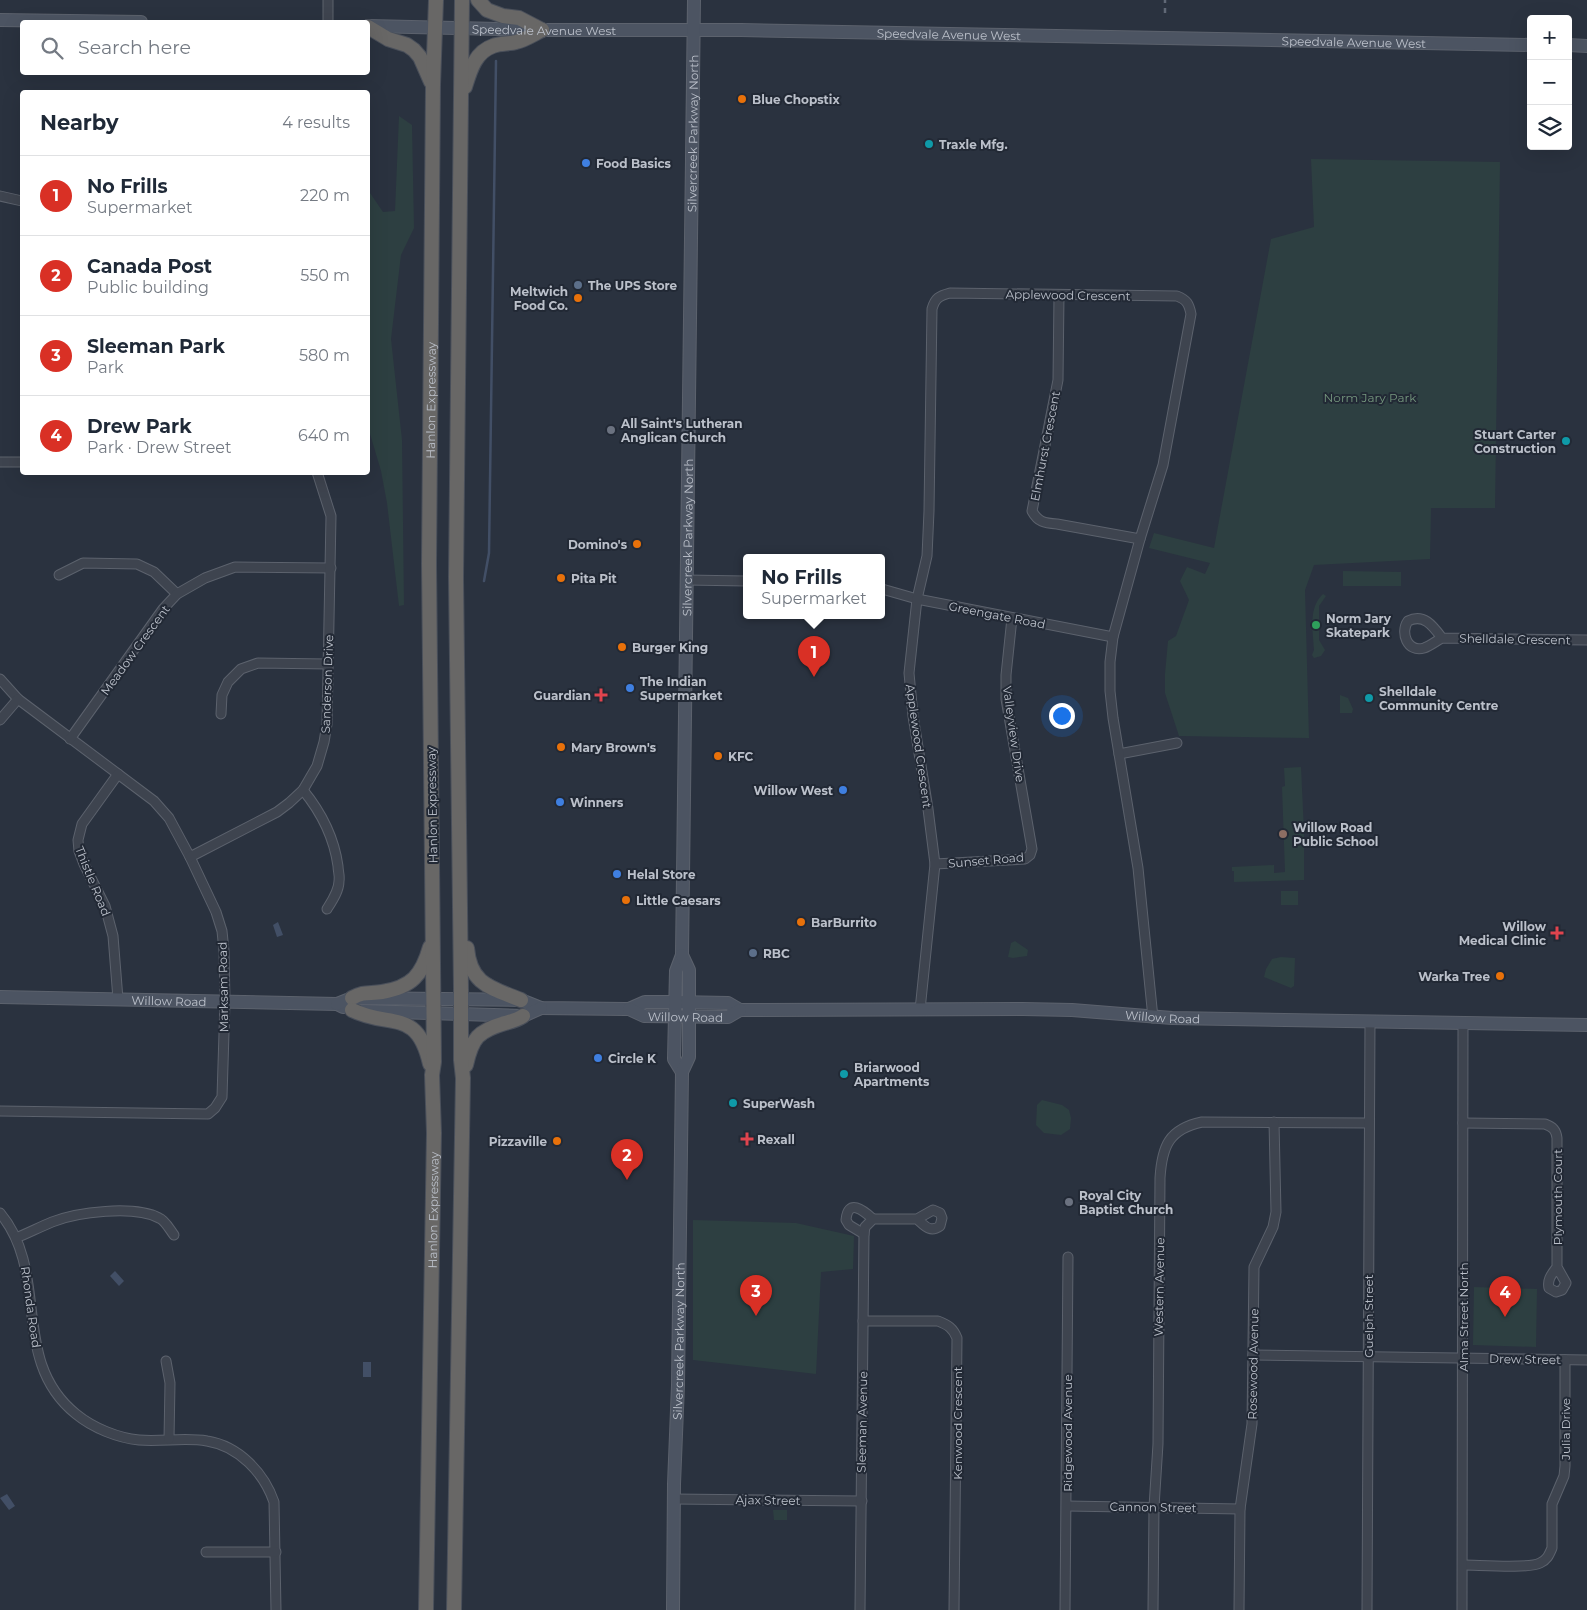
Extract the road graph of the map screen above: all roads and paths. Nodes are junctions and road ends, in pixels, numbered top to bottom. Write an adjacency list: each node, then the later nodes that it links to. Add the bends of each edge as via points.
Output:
1 (328, 0): 8 (street)
2 (436, 0): 11 (highway, Hanlon Expressway)
3 (462, 0): 12 (highway, Hanlon Expressway)
4 (478, 0): 13 (highway, via 487,10 519,18)
5 (694, 0): 14 (main road, Silvercreek Parkway North)
6 (0, 20): 7 (main road)
7 (20, 20)
8 (328, 20)
9 (370, 26): 11 (main road, Speedvale Avenue West)
10 (370, 27): 18 (highway, via 414,50)
11 (435, 28): 12 (main road, Speedvale Avenue West); 18 (highway, Hanlon Expressway)
12 (462, 29): 13 (main road, Speedvale Avenue West); 19 (highway, Hanlon Expressway)
13 (542, 30): 14 (main road, Speedvale Avenue West); 19 (highway, via 518,42 493,46 484,51 472,66)
14 (694, 30): 15 (main road, Speedvale Avenue West); 29 (main road, Silvercreek Parkway North)
15 (1527, 45)
16 (1572, 46): 17 (main road)
17 (1587, 46)
18 (432, 85): 53 (highway, Hanlon Expressway, via 429,564)
19 (461, 100): 52 (highway, Hanlon Expressway, via 456,476)
20 (0, 196): 21 (street)
21 (20, 201)
22 (1059, 295): 26 (street, Elmhurst Crescent, via 1058,380 1032,511 1044,523); 26 (street, Applewood Crescent, via 1177,296 1190,305 1192,314 1163,465); 33 (street, Applewood Crescent, via 950,293 934,300 927,556)
23 (0, 462): 24 (street)
24 (20, 462)
25 (318, 475): 27 (street, Sanderson Drive, via 331,516)
26 (1140, 539): 35 (street, Applewood Crescent)
27 (330, 568): 32 (street, Meadow Crescent, via 235,567 205,578); 38 (street, Sanderson Drive)
28 (59, 575): 32 (street, via 83,563 136,564 154,572)
29 (686, 580): 30 (street); 54 (main road, Silvercreek Parkway North)
30 (743, 581)
31 (885, 590): 33 (street, Greengate Road)
32 (177, 594): 43 (street, Meadow Crescent)
33 (917, 600): 34 (street, Greengate Road); 50 (street, Applewood Crescent, via 909,673 912,716)
34 (1012, 618): 35 (street, Greengate Road); 48 (street, Valleyview Drive, via 1006,699)
35 (1113, 637): 45 (street, Applewood Crescent, via 1110,691)
36 (1442, 638): 37 (street, Shelldale Crescent)
37 (1587, 640)
38 (328, 664): 41 (street, via 258,663 241,669 228,682 222,695); 47 (street, Sanderson Drive, via 324,742 317,766)
39 (0, 678): 40 (street, Marksam Road)
40 (18, 699): 42 (street); 43 (street, Marksam Road)
41 (221, 714)
42 (0, 720)
43 (70, 739): 46 (street, Marksam Road)
44 (1177, 743): 45 (street)
45 (1119, 754): 73 (street, Applewood Crescent, via 1138,868)
46 (118, 774): 49 (street, Marksam Road, via 154,800 169,818); 57 (street, Thistle Road, via 82,824 78,840 79,851 105,906 113,936)
47 (302, 790): 49 (street, Sanderson Drive, via 277,812); 51 (street, via 328,828 336,856 340,881)
48 (1032, 849): 50 (street, Sunset Road, via 1025,859)
49 (190, 857): 60 (street, Marksam Road, via 222,931)
50 (935, 864): 67 (street, Applewood Crescent)
51 (327, 909)
52 (459, 915): 58 (highway, Hanlon Expressway); 59 (highway, via 466,929 471,970 480,983)
53 (434, 937): 56 (highway, Hanlon Expressway); 63 (highway, via 425,964 415,979 382,992 361,992)
54 (682, 955): 61 (main road, Silvercreek Parkway North, via 676,971); 62 (main road, Silvercreek Parkway North, via 689,970)
55 (0, 997): 57 (main road, Willow Road)
56 (434, 999): 58 (main road, Willow Road); 63 (main road, Willow Road); 68 (highway, Hanlon Expressway)
57 (118, 1000): 60 (main road, Willow Road)
58 (461, 1000): 59 (main road, Willow Road); 69 (highway, Hanlon Expressway)
59 (521, 1000): 64 (main road, Willow Road)
60 (225, 1001): 63 (main road, Willow Road); 80 (street, Marksam Road, via 222,1097 208,1114)
61 (675, 1002): 62 (main road, Willow Road); 65 (main road, Willow Road, via 645,1002); 71 (main road, Silvercreek Parkway North)
62 (689, 1003): 66 (main road, Willow Road, via 728,1003); 72 (main road, Silvercreek Parkway North)
63 (352, 1004): 68 (main road, Willow Road); 78 (highway, via 363,1016 400,1022 413,1029 426,1049)
64 (540, 1008): 65 (main road, Willow Road); 70 (main road, Willow Road)
65 (629, 1008): 71 (main road, Willow Road, via 644,1016)
66 (740, 1010): 67 (main road, Willow Road); 72 (main road, Willow Road, via 728,1017)
67 (920, 1010): 73 (main road, Willow Road, via 1072,1010)
68 (434, 1013): 69 (main road, Willow Road); 78 (highway, Hanlon Expressway)
69 (461, 1014): 70 (main road, Willow Road); 79 (highway, Hanlon Expressway)
70 (523, 1016): 79 (highway, via 481,1032 472,1042)
71 (675, 1016): 72 (main road, Willow Road); 77 (main road, Silvercreek Parkway North, via 674,1059)
72 (689, 1016): 77 (main road, Silvercreek Parkway North, via 689,1057)
73 (1153, 1018): 74 (main road, Willow Road)
74 (1370, 1021): 75 (main road, Willow Road); 82 (street, Guelph Street)
75 (1463, 1023): 76 (main road, Willow Road); 83 (street, Alma Street North)
76 (1587, 1025)
77 (682, 1072): 100 (main road, Silvercreek Parkway North)
78 (432, 1075): 109 (highway, Hanlon Expressway, via 434,1133)
79 (463, 1078): 110 (highway, Hanlon Expressway)
80 (0, 1112)
81 (1274, 1122): 82 (street, Western Avenue); 93 (street, Rosewood Avenue, via 1276,1212 1273,1227 1254,1268); 103 (street, Western Avenue, via 1192,1124 1176,1133 1164,1148 1160,1178 1158,1444)
82 (1368, 1123): 94 (street, Guelph Street)
83 (1463, 1123): 91 (street, Plymouth Court, via 1546,1124 1556,1132); 95 (street, Alma Street North)
84 (0, 1213): 89 (street, Rhonda Road)
85 (873, 1219): 86 (street); 87 (street, via 865,1227); 87 (street, via 857,1207 848,1211 846,1220 849,1225)
86 (917, 1220)
87 (864, 1234): 92 (street, Sleeman Avenue)
88 (174, 1235): 89 (street, via 160,1218 136,1212 110,1212 53,1222)
89 (16, 1238): 99 (street, Rhonda Road, via 31,1292 33,1330 39,1359 59,1396 76,1414 108,1432 139,1440)
90 (1068, 1257): 102 (street, Ridgewood Avenue)
91 (1557, 1267)
92 (863, 1321): 101 (street, Sleeman Avenue); 113 (street, Kenwood Crescent, via 938,1321 954,1330 957,1338)
93 (1253, 1355): 94 (street, Drew Street); 104 (street, Rosewood Avenue, via 1252,1424)
94 (1368, 1357): 95 (street, Drew Street); 117 (street, Guelph Street)
95 (1462, 1358): 96 (street, Drew Street); 107 (street, Alma Street North)
96 (1565, 1360): 97 (street, Drew Street); 107 (street, Julia Drive, via 1565,1466 1552,1504 1550,1554 1547,1560 1533,1566)
97 (1587, 1360)
98 (166, 1361): 99 (street, via 170,1383)
99 (170, 1439): 106 (street, Rhonda Road, via 208,1441 226,1447 252,1465 270,1490 274,1502)
100 (674, 1499): 101 (street, Ajax Street); 111 (main road, Silvercreek Parkway North)
101 (862, 1501): 112 (street, Sleeman Avenue)
102 (1067, 1506): 103 (street, Cannon Street); 114 (street, Ridgewood Avenue)
103 (1154, 1507): 104 (street, Cannon Street); 115 (street, Western Avenue)
104 (1240, 1509): 116 (street, Rosewood Avenue)
105 (206, 1552): 106 (street)
106 (276, 1552): 108 (street, Rhonda Road)
107 (1463, 1565): 118 (street, Alma Street North)
108 (276, 1610)
109 (426, 1610)
110 (454, 1610)
111 (673, 1610)
112 (860, 1610)
113 (954, 1610)
114 (1065, 1610)
115 (1153, 1610)
116 (1239, 1610)
117 (1367, 1610)
118 (1462, 1610)

